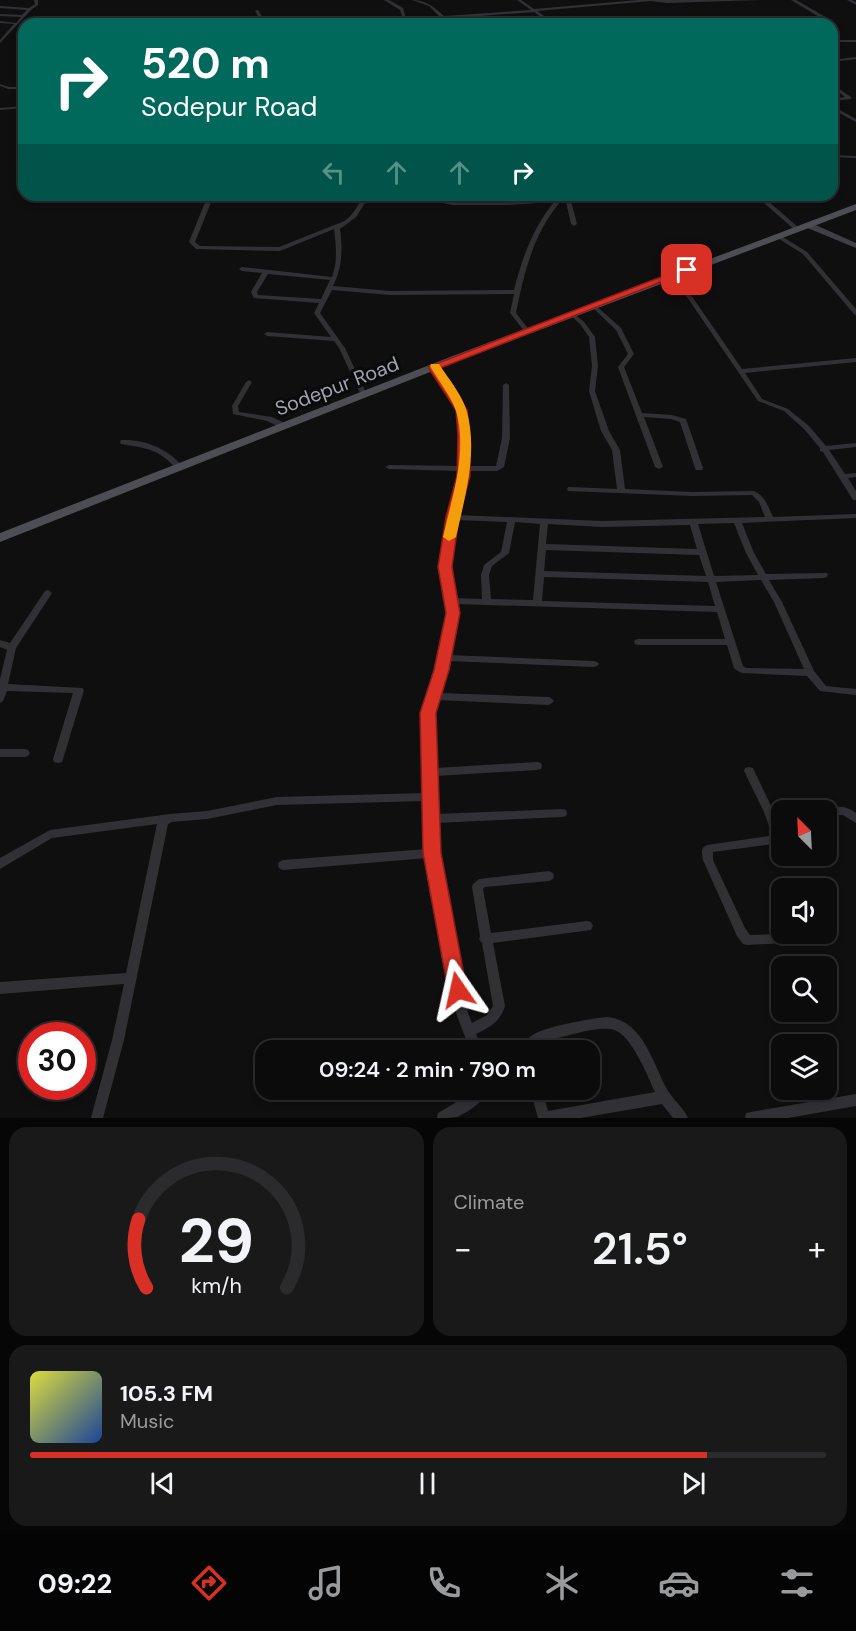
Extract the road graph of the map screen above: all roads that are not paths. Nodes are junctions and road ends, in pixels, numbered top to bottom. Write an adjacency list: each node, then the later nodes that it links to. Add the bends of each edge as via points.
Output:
1 (36, 0): 10 (street, via 37,4)
2 (386, 0): 17 (street, via 402,9)
3 (414, 0): 18 (street, via 433,7)
4 (759, 0): 13 (street, via 651,0)
5 (793, 0): 20 (street)
6 (849, 0): 9 (street)
7 (520, 1): 8 (street); 13 (street)
8 (534, 2)
9 (856, 4)
10 (30, 9): 11 (street); 14 (street)
11 (1, 10): 14 (street)
12 (257, 10): 16 (street)
13 (535, 11): 18 (street); 19 (street)
14 (22, 16): 15 (street)
15 (20, 18)
16 (262, 18)
17 (405, 18): 18 (street)
18 (443, 18)
19 (545, 18)
20 (824, 18)
21 (18, 20): 23 (street)
22 (0, 22): 23 (street)
23 (14, 23): 25 (street)
24 (0, 33): 25 (street)
25 (6, 33): 28 (street)
26 (856, 35): 27 (street)
27 (844, 36)
28 (1, 40)
29 (838, 41): 30 (street)
30 (856, 41)
31 (856, 58): 32 (street)
32 (838, 60)
33 (0, 85): 34 (street)
34 (18, 88)
35 (838, 90): 36 (street, via 849,98)
36 (838, 99)
37 (18, 108): 38 (street)
38 (0, 109)
39 (838, 110): 40 (street)
40 (855, 120)
41 (838, 156): 42 (street)
42 (856, 157)
43 (209, 201): 50 (street, via 192,242 198,248 280,249)
44 (363, 201): 50 (street, via 354,216)
45 (442, 201): 46 (street)
46 (558, 201): 47 (street); 61 (street, via 551,206 529,245)
47 (568, 201): 51 (street)
48 (765, 201): 53 (street)
49 (856, 207): 52 (main road, Sodepur Road)
50 (340, 224): 58 (street, via 337,229 341,255)
51 (574, 224)
52 (808, 225): 53 (main road, Sodepur Road); 55 (street)
53 (797, 229): 54 (main road, Sodepur Road)
54 (778, 236): 59 (main road, Sodepur Road); 64 (street, via 805,253)
55 (856, 246)
56 (242, 269): 57 (street)
57 (266, 272): 58 (street); 62 (street, via 254,292 256,297)
58 (334, 279): 60 (street)
59 (664, 279): 63 (main road, Sodepur Road); 71 (street, via 689,296)
60 (330, 288): 61 (street, via 390,293); 62 (street)
61 (517, 292): 66 (street, via 513,313)
62 (323, 301): 68 (street, via 317,313)
63 (594, 306): 65 (main road, Sodepur Road); 75 (street, via 611,320 628,345 631,354 621,367)
64 (856, 313)
65 (572, 314): 66 (main road, Sodepur Road); 88 (street, via 592,337 592,391 605,431 616,450)
66 (527, 331): 70 (main road, Sodepur Road)
67 (267, 334): 68 (street)
68 (334, 339): 74 (street)
69 (856, 360): 71 (street)
70 (433, 367): 74 (main road, Sodepur Road); 84 (street, via 461,410)
71 (741, 371): 79 (street, via 760,400 770,407 783,408)
72 (249, 382): 76 (street, via 235,413)
73 (506, 385): 84 (street, via 506,438 500,467 490,471)
74 (364, 395): 76 (main road, Sodepur Road)
75 (640, 415): 82 (street); 83 (street, via 682,421)
76 (284, 426): 80 (main road, Sodepur Road)
77 (124, 442): 80 (street, via 171,455)
78 (856, 445): 79 (street)
79 (823, 449): 86 (street)
80 (180, 467): 97 (main road, Sodepur Road)
81 (389, 467): 84 (street)
82 (659, 467)
83 (699, 468)
84 (464, 470): 91 (street)
85 (856, 475): 86 (street)
86 (843, 476): 89 (street)
87 (571, 489): 88 (street)
88 (621, 491): 92 (street, via 754,493)
89 (856, 498)
90 (856, 516): 92 (street)
91 (452, 517): 93 (street); 105 (street, via 445,567)
92 (770, 520): 94 (street)
93 (511, 521): 95 (street); 106 (street, via 505,553 488,565 485,575)
94 (737, 521): 96 (street); 102 (street)
95 (544, 522): 96 (street); 98 (street)
96 (693, 522): 99 (street)
97 (0, 538)
98 (543, 547): 99 (street); 100 (street)
99 (702, 552): 103 (street)
100 (540, 574): 103 (street); 107 (street)
101 (824, 575): 102 (street)
102 (763, 576): 103 (street); 115 (street)
103 (711, 579): 108 (street)
104 (48, 593): 112 (street)
105 (450, 601): 106 (street); 113 (street, via 453,613)
106 (487, 602): 107 (street)
107 (537, 604): 108 (street)
108 (721, 609): 110 (street)
109 (638, 642): 110 (street)
110 (731, 642): 115 (street, via 737,666 742,670)
111 (0, 643): 112 (street)
112 (12, 646): 116 (street)
113 (444, 658): 114 (street); 118 (street)
114 (594, 664)
115 (810, 673): 117 (street, via 823,689)
116 (3, 687): 119 (street); 123 (street, via 79,690)
117 (855, 691)
118 (433, 696): 120 (street); 126 (street, via 428,713)
119 (0, 699)
120 (549, 701)
121 (0, 753): 122 (street)
122 (25, 753)
123 (58, 759)
124 (537, 766): 126 (street)
125 (749, 771): 129 (street)
126 (428, 772): 127 (street)
127 (430, 797): 131 (street, via 277,801); 132 (street)
128 (837, 811): 133 (street, via 845,811)
129 (769, 812): 140 (street, via 776,831 773,840 707,850 741,932 747,940)
130 (562, 813): 132 (street)
131 (170, 818): 135 (street, via 50,834); 141 (street, via 163,822 160,832)
132 (430, 819): 134 (street)
133 (856, 819)
134 (432, 853): 136 (street); 143 (street)
135 (0, 864)
136 (283, 866)
137 (549, 876): 139 (street, via 483,882 477,887)
138 (587, 926): 139 (street)
139 (485, 939): 143 (street, via 499,1006 497,1014 488,1021)
140 (771, 939)
141 (130, 978): 142 (street); 150 (street)
142 (0, 988)
143 (468, 1030): 144 (street)
144 (472, 1040)
145 (537, 1040): 146 (street, via 618,1024 644,1056)
146 (664, 1097): 152 (street); 153 (street)
147 (472, 1100): 151 (street)
148 (539, 1100): 152 (street)
149 (856, 1100): 154 (street)
150 (97, 1118)
151 (443, 1118)
152 (544, 1118)
153 (682, 1118)
154 (752, 1118)

